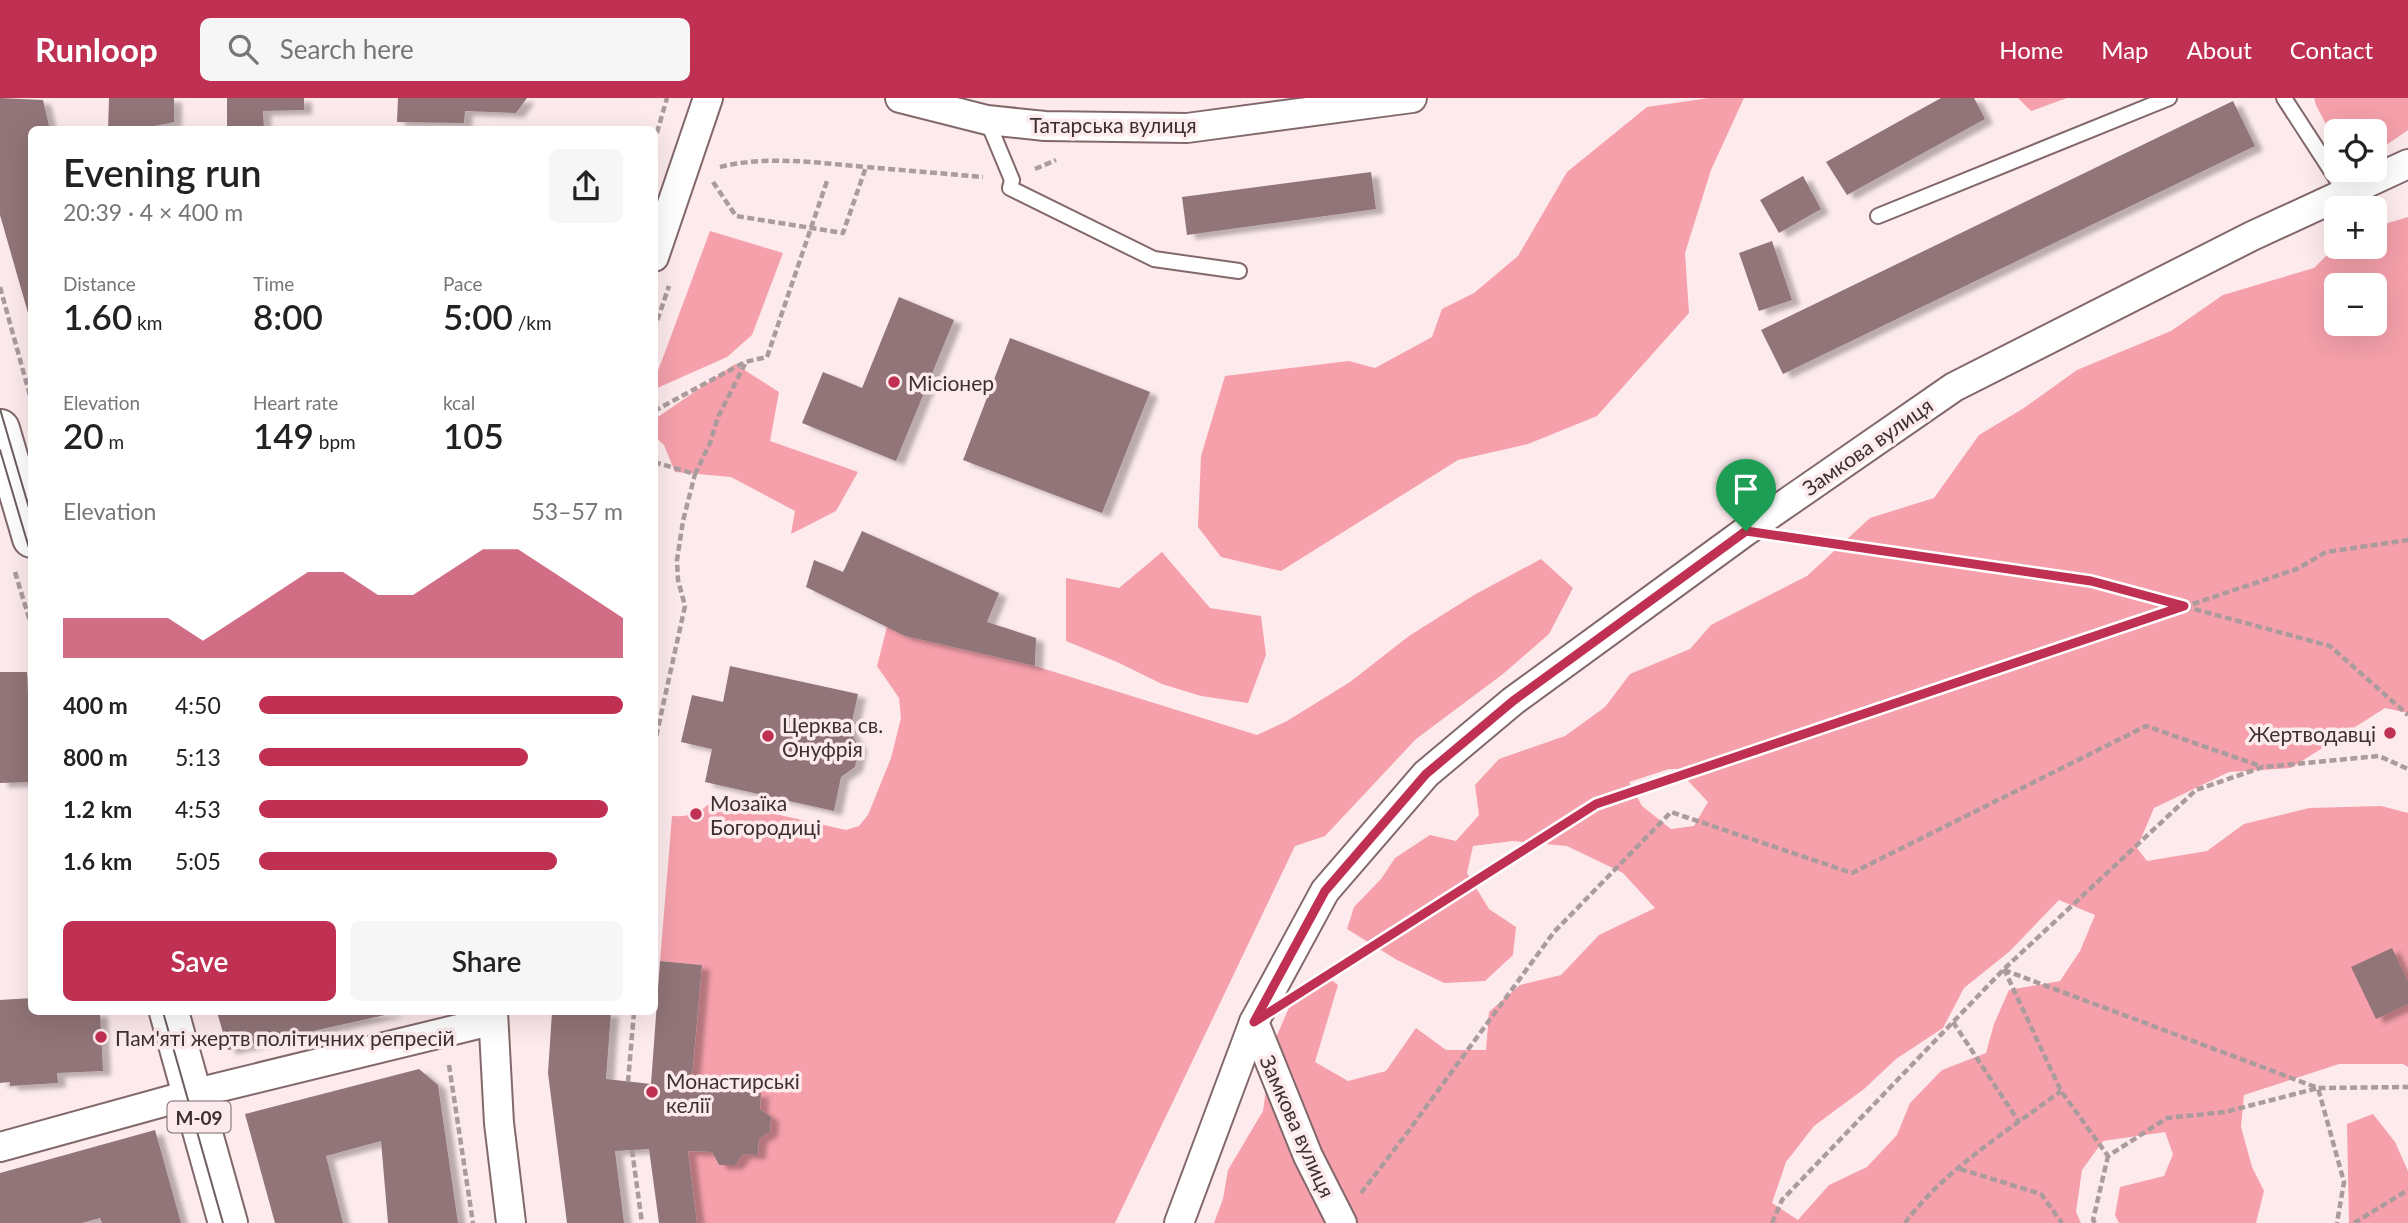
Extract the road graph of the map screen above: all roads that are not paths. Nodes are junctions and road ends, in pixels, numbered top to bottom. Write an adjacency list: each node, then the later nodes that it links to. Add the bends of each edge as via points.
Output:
1 (708, 98): 10 (street)
2 (900, 98): 6 (street, Татарська вулиця)
3 (1412, 98): 6 (street, Татарська вулиця, via 1187,128 1045,126)
4 (2169, 98): 9 (lane)
5 (2284, 98): 8 (lane)
6 (986, 120): 11 (lane, via 1012,180 1010,188 1154,259)
7 (2408, 164): 8 (street, Замкова вулиця)
8 (2345, 192): 16 (street, Замкова вулиця, via 1954,387 1513,701 1426,774 1325,891)
9 (1878, 216)
10 (658, 245)
11 (1239, 271)
12 (0, 429): 13 (main road)
13 (22, 550)
14 (170, 1015): 17 (main road, М-09)
15 (492, 1016): 17 (street); 21 (street)
16 (1254, 1022): 19 (street, Замкова вулиця, via 1308,1156); 22 (street)
17 (192, 1094): 18 (street); 20 (main road, М-09)
18 (0, 1147)
19 (1341, 1221)
20 (228, 1223)
21 (511, 1223)
22 (1179, 1223)

